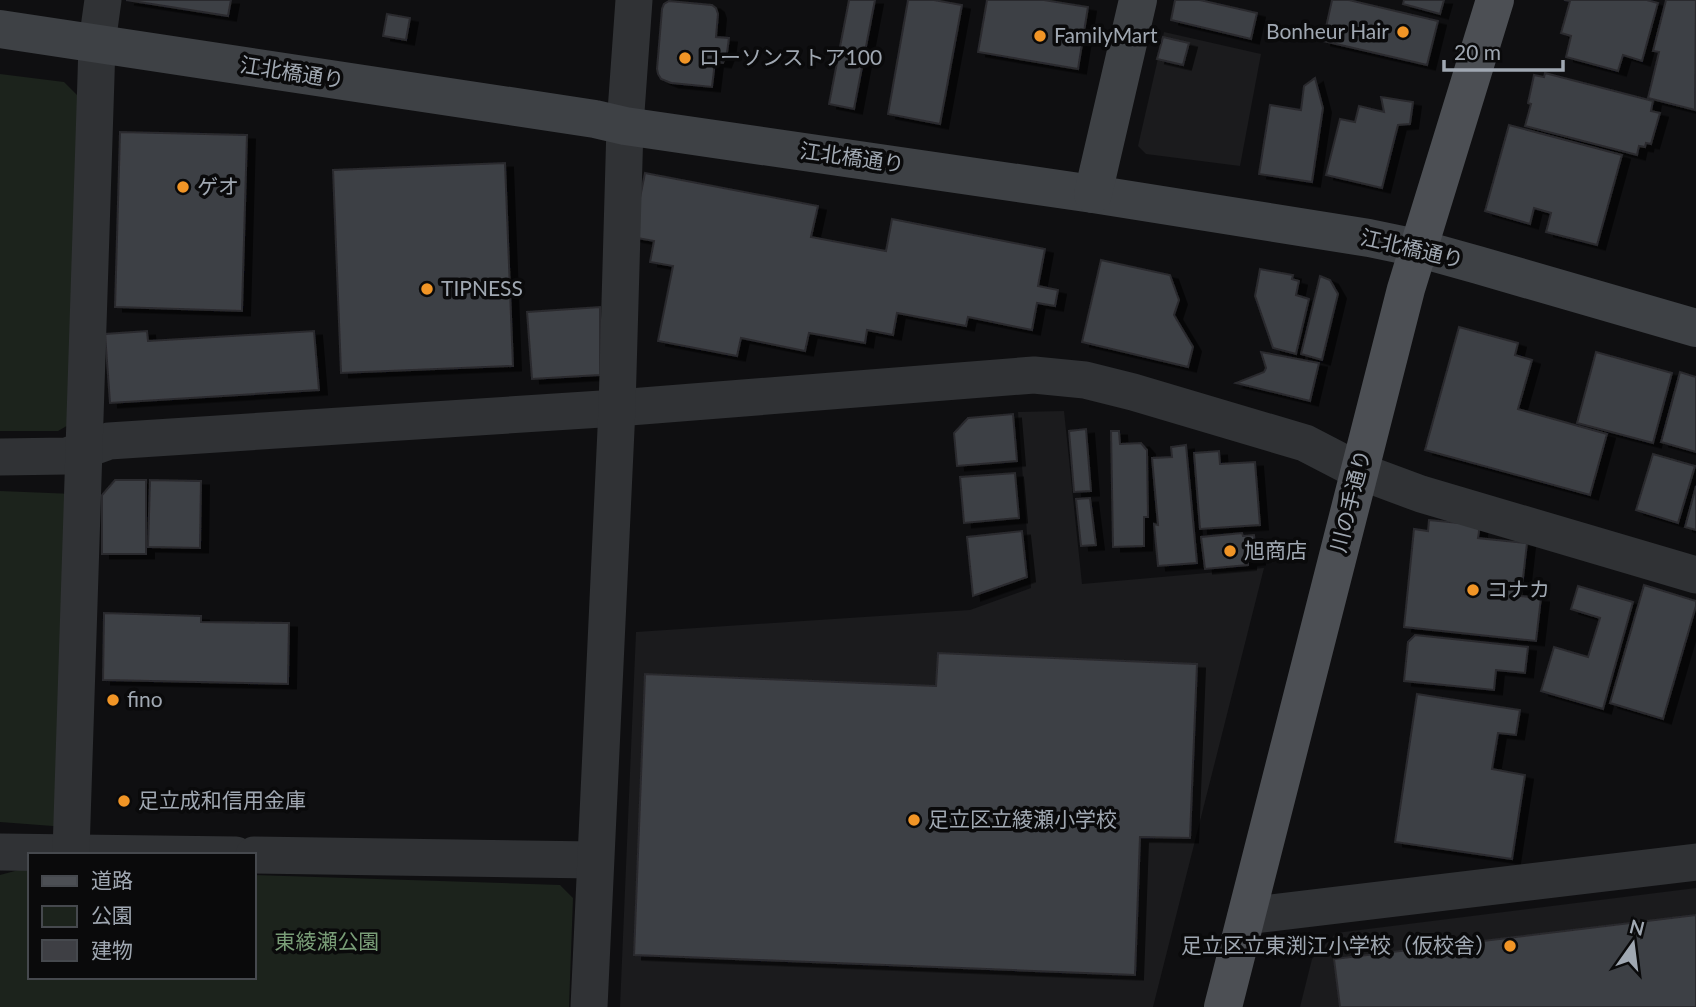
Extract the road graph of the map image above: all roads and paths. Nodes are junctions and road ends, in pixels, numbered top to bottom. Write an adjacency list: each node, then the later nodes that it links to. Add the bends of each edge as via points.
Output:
1 (103, 0): 6 (street)
2 (634, 0): 7 (street)
3 (1138, 0): 8 (main road)
4 (1495, 0): 9 (main road, 川の手通り)
5 (0, 29): 6 (main road, 江北橋通り)
6 (97, 43): 7 (main road, 江北橋通り); 12 (street)
7 (625, 126): 8 (main road, 江北橋通り); 11 (street)
8 (1093, 194): 9 (main road, 江北橋通り)
9 (1418, 248): 10 (main road, 江北橋通り); 14 (main road, 川の手通り)
10 (1696, 328)
11 (617, 408): 12 (street, via 109,441); 14 (street, via 1034,375 1085,380 1133,392 1305,443); 20 (street)
12 (84, 450): 13 (street, via 67,456); 17 (street)
13 (0, 457)
14 (1359, 471): 15 (street, via 1421,494); 22 (main road, 川の手通り)
15 (1696, 575)
16 (0, 852): 17 (street)
17 (71, 852): 18 (street)
18 (126, 853)
19 (256, 855): 20 (street)
20 (595, 860): 23 (street)
21 (1696, 862): 22 (street)
22 (1246, 916): 24 (main road, 川の手通り)
23 (589, 1007)
24 (1223, 1007)

